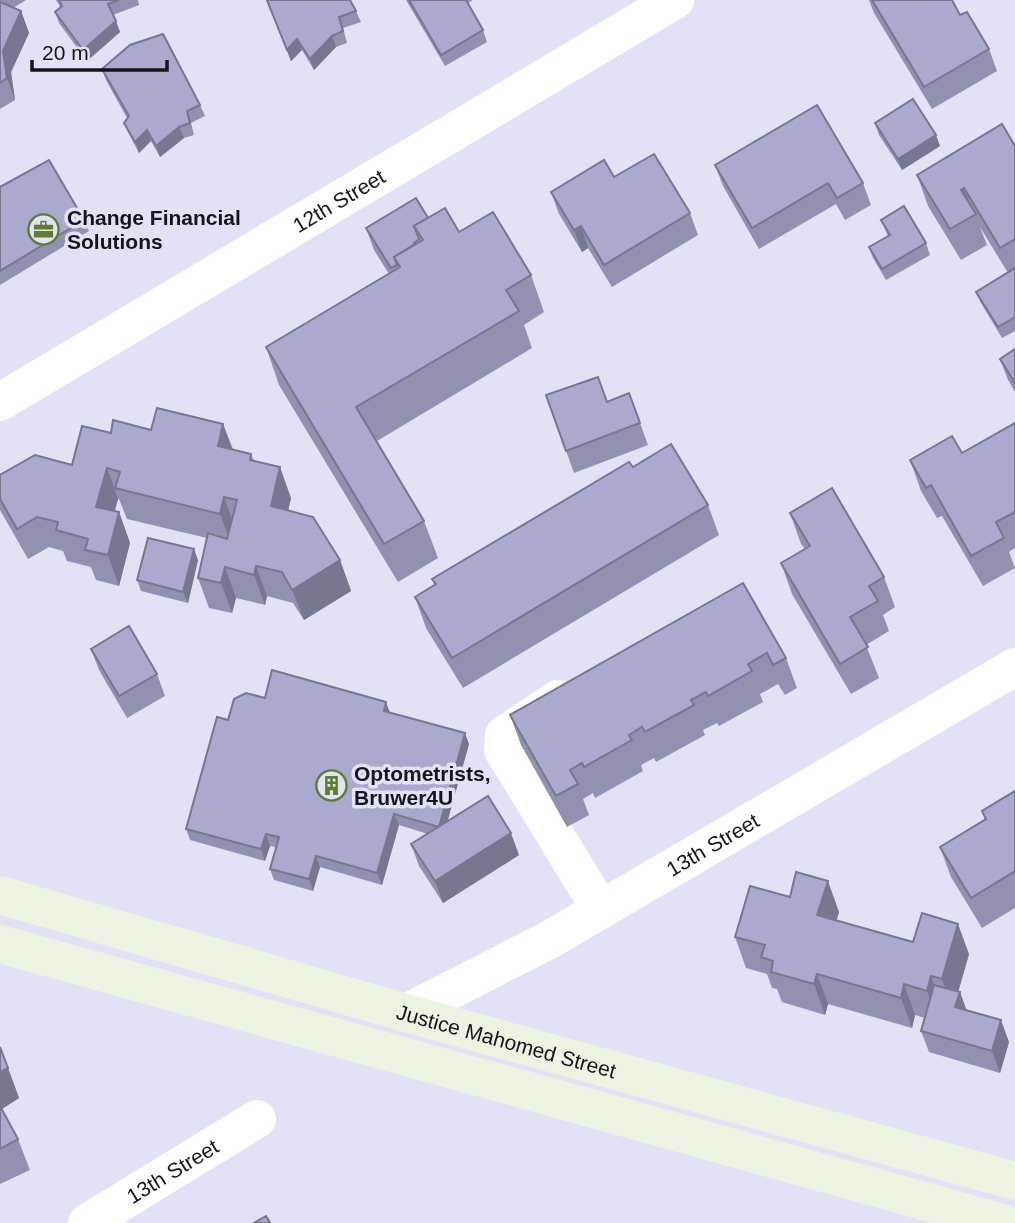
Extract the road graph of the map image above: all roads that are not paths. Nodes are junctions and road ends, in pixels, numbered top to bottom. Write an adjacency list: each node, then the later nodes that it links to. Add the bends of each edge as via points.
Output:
1 (675, 0): 2 (street, 12th Street)
2 (0, 402)
3 (1015, 667): 6 (street, 13th Street)
4 (586, 681): 6 (street, via 517,724 504,736 503,750)
5 (0, 895): 8 (main road, Justice Mahomed Street)
6 (601, 910): 8 (street, 13th Street)
7 (0, 944): 12 (main road, Justice Mahomed Street)
8 (406, 1013): 10 (main road, Justice Mahomed Street)
9 (257, 1119): 11 (street, 13th Street)
10 (1015, 1181)
11 (87, 1223)
12 (1003, 1223)

